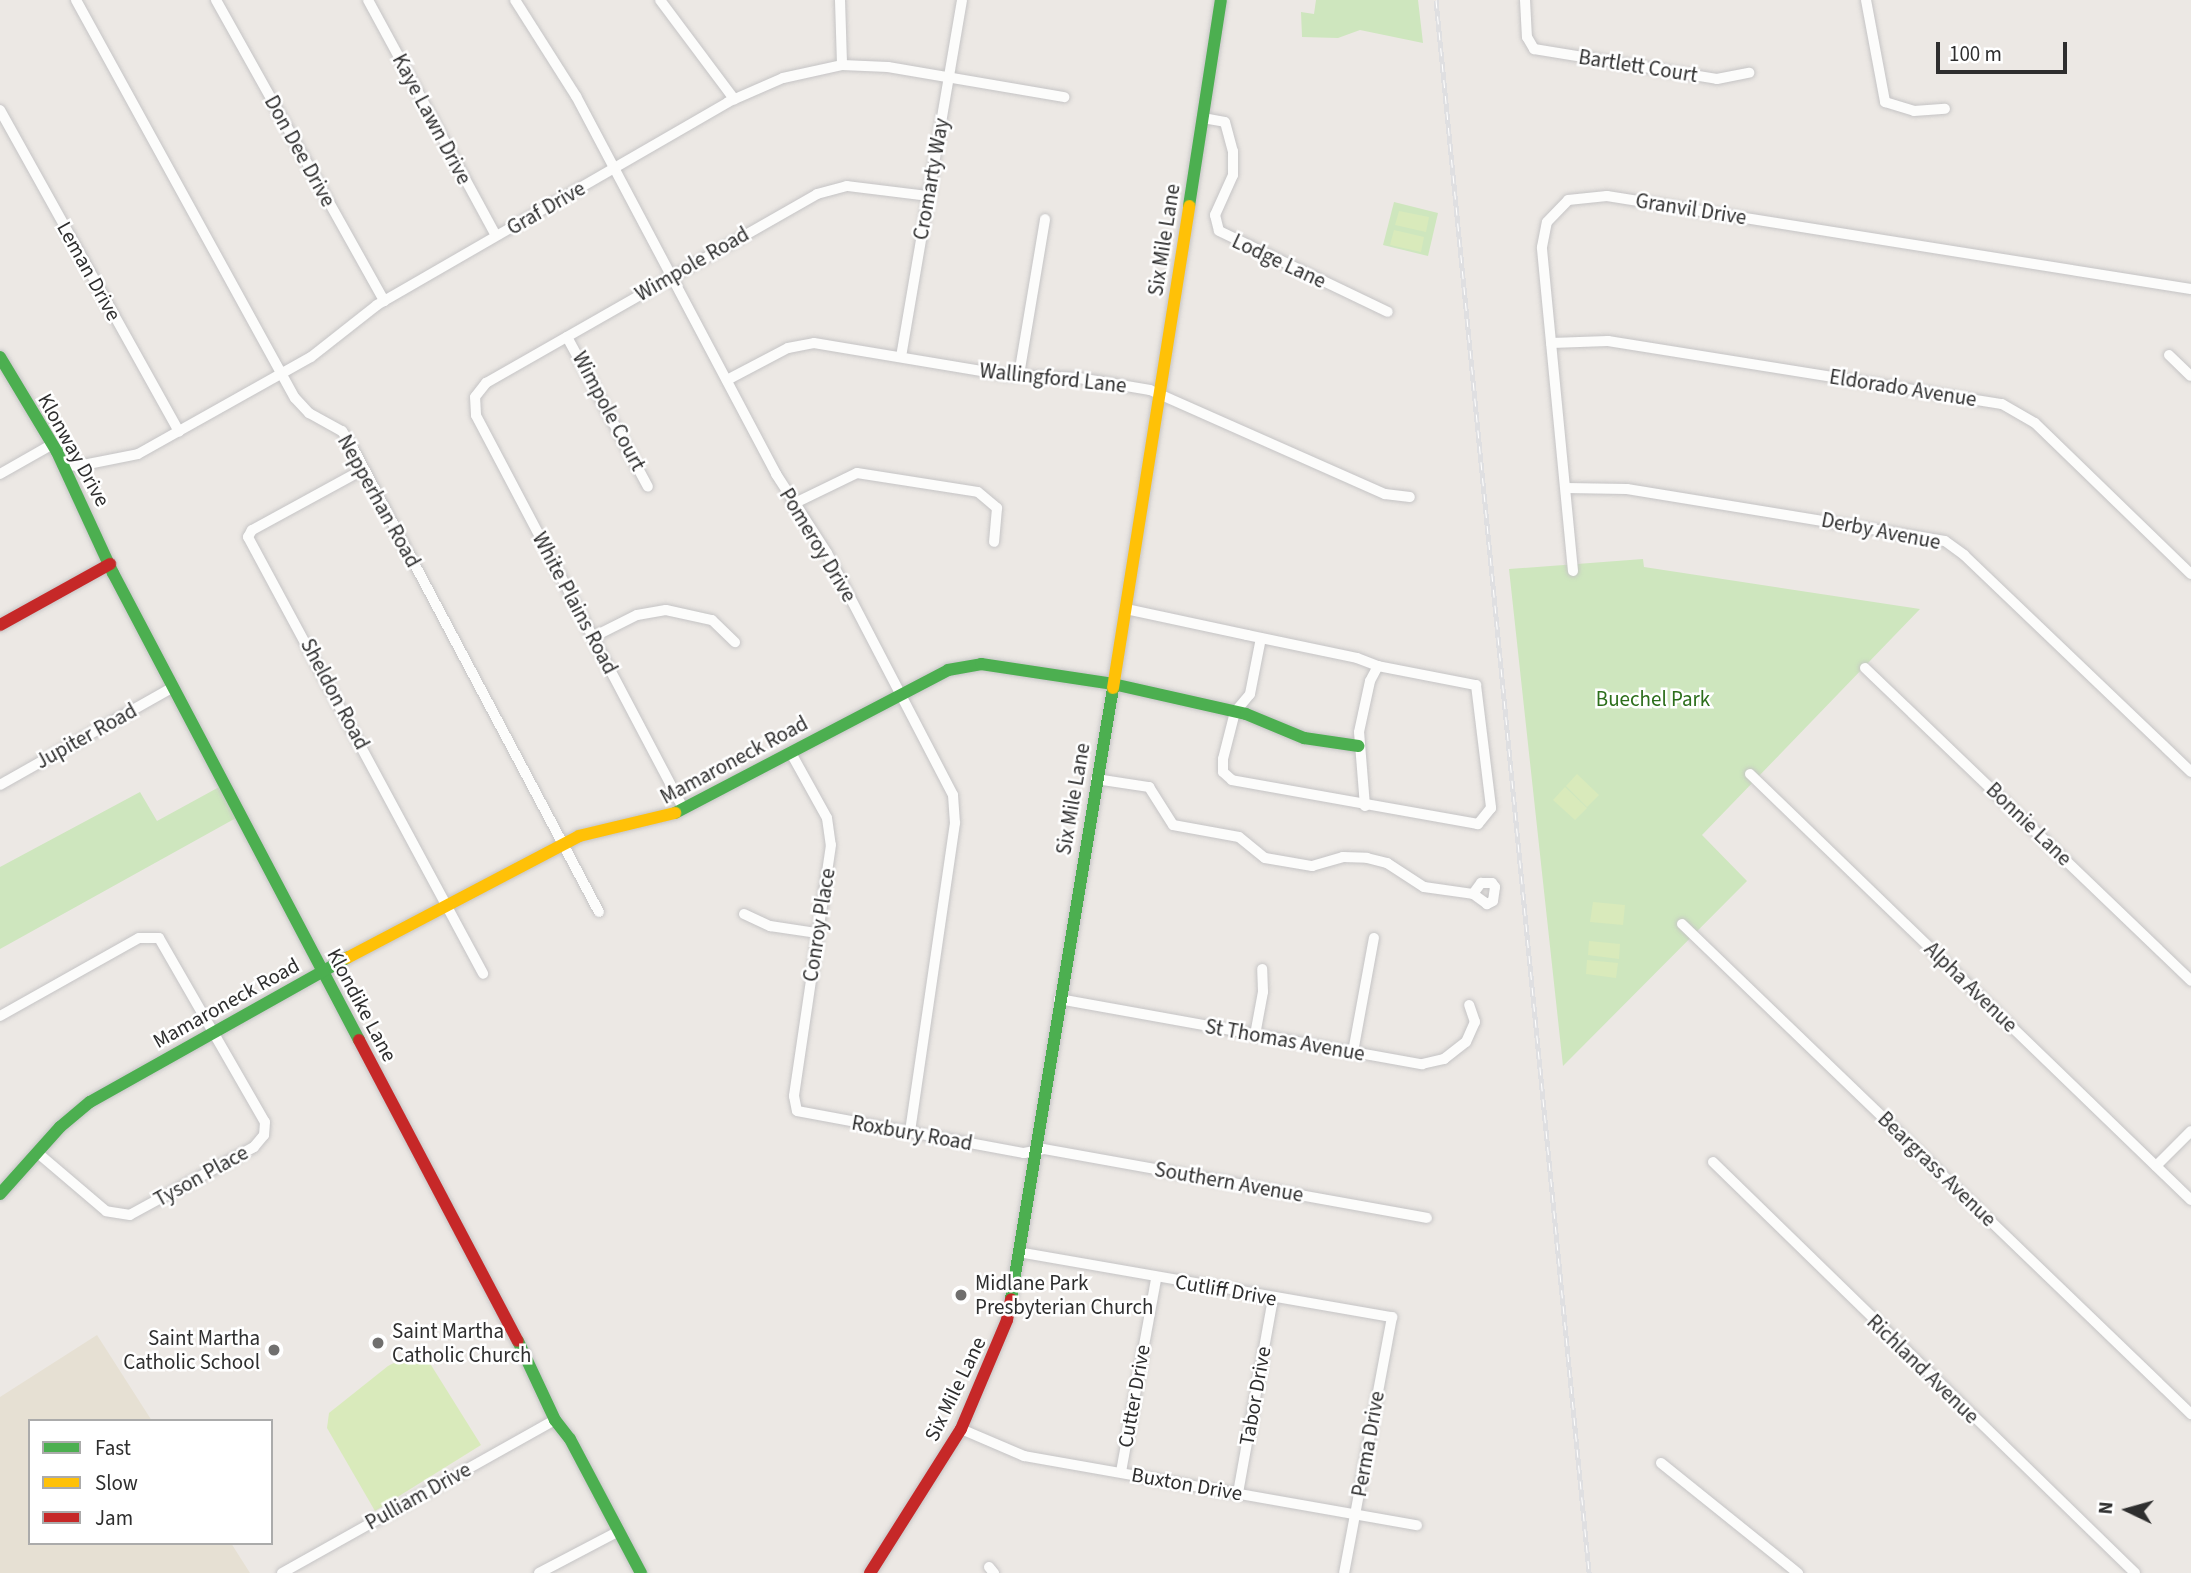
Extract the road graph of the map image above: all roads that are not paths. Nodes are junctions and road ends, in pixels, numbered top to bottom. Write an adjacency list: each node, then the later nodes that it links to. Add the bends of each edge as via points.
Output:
1 (76, 0): 32 (street, Nepperhan Road)
2 (216, 0): 25 (street, Don Dee Drive)
3 (368, 0): 22 (street, Kaye Lawn Drive)
4 (515, 0): 19 (street, Pomeroy Drive)
5 (660, 0): 15 (street)
6 (840, 0): 11 (street)
7 (962, 0): 13 (street, Cromarty Way)
8 (1221, 0): 18 (street, Six Mile Lane)
9 (1525, 0): 12 (street, Bartlett Court, via 1530,43 1540,50 1717,79)
10 (1866, 0): 16 (street, via 1885,102 1906,110)
11 (842, 65): 13 (street, Graf Drive); 15 (street, Graf Drive, via 783,78)
12 (1749, 73)
13 (949, 76): 14 (street, Graf Drive); 20 (street, Cromarty Way)
14 (1063, 97)
15 (734, 99): 19 (street, Graf Drive)
16 (1945, 109)
17 (0, 110): 38 (street, Leman Drive)
18 (1203, 118): 26 (street, Lodge Lane, via 1225,122 1233,151 1233,174 1215,215 1219,231); 36 (street, Six Mile Lane)
19 (615, 169): 22 (street, Graf Drive); 23 (street, Pomeroy Drive)
20 (928, 196): 23 (street, Wimpole Road, via 868,187 828,190); 31 (street, Cromarty Way)
21 (1045, 219): 33 (street)
22 (496, 236): 25 (street, Graf Drive)
23 (672, 276): 27 (street, Wimpole Road); 35 (street, Pomeroy Drive)
24 (2191, 289): 28 (street, Granvil Drive, via 1589,194 1562,204 1544,230)
25 (384, 301): 32 (street, Graf Drive)
26 (1388, 312)
27 (568, 337): 37 (street, Wimpole Road, via 486,383); 43 (street, Wimpole Court)
28 (1551, 343): 44 (street, Granvil Drive); 50 (street, Eldorado Avenue, via 1608,341 2002,404 2035,424)
29 (2169, 355): 34 (street)
30 (0, 357): 39 (street, Klonway Drive)
31 (901, 357): 33 (street, Wallingford Lane); 35 (street, Wallingford Lane, via 806,344 788,348)
32 (282, 373): 38 (street, Graf Drive); 41 (street, Nepperhan Road, via 304,409 347,436)
33 (1019, 375): 36 (street, Wallingford Lane, via 1079,378)
34 (2191, 376)
35 (727, 380): 46 (street, Pomeroy Drive)
36 (1159, 392): 45 (street, Wallingford Lane, via 1385,494); 51 (street, Six Mile Lane)
37 (475, 397): 53 (street, White Plains Road, via 476,415)
38 (179, 431): 40 (street, Graf Drive, via 121,459)
39 (51, 445): 40 (street, Klonway Drive); 42 (street)
40 (63, 464): 48 (street, Klonway Drive)
41 (364, 469): 70 (street, Nepperhan Road); 72 (street, Sheldon Road, via 252,530 248,537)
42 (0, 474)
43 (648, 487)
44 (1566, 488): 49 (street, Granvil Drive); 64 (street, Derby Avenue, via 1627,489 1945,541)
45 (1410, 497)
46 (793, 504): 47 (street, via 857,473 978,492 997,508); 60 (street, Pomeroy Drive, via 827,554)
47 (994, 542)
48 (110, 564): 52 (street); 59 (street, Klondike Lane)
49 (1573, 570)
50 (2191, 574)
51 (1126, 609): 54 (street); 58 (street, Six Mile Lane)
52 (0, 625)
53 (593, 637): 55 (street, via 637,615 666,610 712,620); 69 (street, White Plains Road)
54 (1261, 638): 56 (street); 61 (street, via 1250,694)
55 (735, 642)
56 (1378, 666): 62 (street, via 1370,681); 68 (street, via 1476,685 1491,808 1478,824)
57 (1865, 668): 81 (street, Bonnie Lane)
58 (1113, 684): 60 (street, Mamaroneck Road, via 970,664); 61 (street, Mamaroneck Road); 66 (street, Six Mile Lane)
59 (173, 687): 67 (street, Jupiter Road); 79 (street, Klondike Lane)
60 (901, 694): 63 (street, Mamaroneck Road); 89 (street, Pomeroy Drive, via 947,781 956,817)
61 (1236, 712): 62 (street, Mamaroneck Road, via 1304,738); 68 (street, via 1223,760 1223,772 1231,780)
62 (1358, 746): 68 (street)
63 (791, 753): 69 (street, Mamaroneck Road); 76 (street, Conroy Place, via 821,805 831,835)
64 (2191, 772)
65 (1750, 774): 94 (street, Alpha Avenue)
66 (1096, 779): 71 (street, via 1149,787 1173,825 1238,837 1265,858 1312,866 1343,857 1367,858 1387,863 1424,887); 82 (street, Six Mile Lane)
67 (0, 785)
68 (1365, 806)
69 (683, 808): 70 (street, Mamaroneck Road, via 653,822 604,827)
70 (562, 844): 72 (street, Mamaroneck Road); 73 (street, Nepperhan Road)
71 (1473, 894)
72 (446, 906): 79 (street, Mamaroneck Road); 80 (street, Sheldon Road)
73 (598, 912)
74 (744, 914): 76 (street, via 770,926)
75 (1682, 924): 102 (street, Beargrass Avenue)
76 (817, 933): 88 (street, Conroy Place)
77 (1374, 938): 87 (street)
78 (1262, 969): 86 (street)
79 (322, 971): 85 (street, Mamaroneck Road); 103 (street, Klondike Lane, via 544,1391)
80 (483, 974)
81 (2191, 981)
82 (1059, 999): 86 (street, St Thomas Avenue); 91 (street, Six Mile Lane)
83 (1469, 1005): 87 (street, St Thomas Avenue, via 1475,1021 1472,1032 1444,1059 1415,1064)
84 (0, 1016): 85 (street, via 139,938 153,936 165,943)
85 (216, 1031): 92 (street, Mamaroneck Road, via 90,1102 60,1127); 92 (street, Tyson Place, via 265,1119 264,1135 254,1147 142,1209 120,1216 100,1207)
86 (1255, 1035): 87 (street, St Thomas Avenue)
87 (1353, 1052)
88 (794, 1107): 89 (street, Roxbury Road, via 802,1113)
89 (910, 1131): 91 (street, Roxbury Road)
90 (2191, 1131): 94 (street)
91 (1032, 1151): 97 (street, Southern Avenue, via 1044,1149); 98 (street, Six Mile Lane)
92 (39, 1154): 95 (street, Mamaroneck Road)
93 (1713, 1162): 117 (street, Richland Avenue)
94 (2156, 1166): 96 (street, Alpha Avenue)
95 (0, 1194)
96 (2191, 1200)
97 (1427, 1218)
98 (1018, 1252): 99 (street, Cutliff Drive); 104 (street, Six Mile Lane, via 999,1345)
99 (1156, 1279): 100 (street, Cutliff Drive); 106 (street, Cutter Drive)
100 (1273, 1299): 101 (street, Cutliff Drive); 107 (street, Tabor Drive)
101 (1392, 1317): 108 (street, Perma Drive)
102 (2191, 1414)
103 (555, 1420): 110 (street, Klondike Lane, via 570,1439); 111 (street, Pulliam Drive)
104 (961, 1429): 106 (street, Buxton Drive, via 1013,1454); 114 (street, Six Mile Lane)
105 (1661, 1463): 116 (street)
106 (1121, 1472): 107 (street, Buxton Drive)
107 (1238, 1493): 108 (street, Buxton Drive)
108 (1355, 1514): 109 (street, Buxton Drive); 115 (street, Perma Drive)
109 (1417, 1525)
110 (617, 1532): 112 (street); 113 (street, Klondike Lane)
111 (282, 1573)
112 (539, 1573)
113 (641, 1573)
114 (870, 1573)
115 (1344, 1573)
116 (1798, 1573)
117 (2135, 1573)

